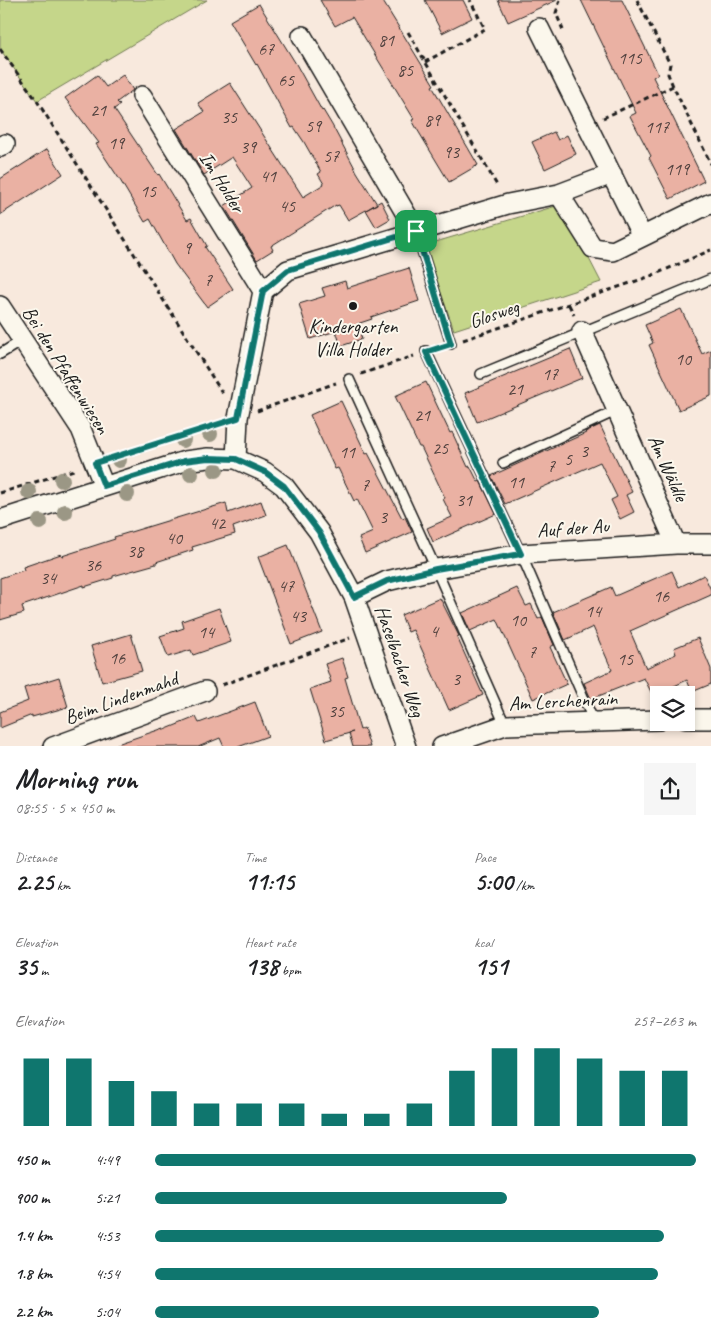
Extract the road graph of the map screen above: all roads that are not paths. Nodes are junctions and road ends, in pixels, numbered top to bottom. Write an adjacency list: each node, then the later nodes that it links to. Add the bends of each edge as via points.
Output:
1 (539, 28): 4 (street)
2 (302, 36): 7 (street)
3 (142, 96): 10 (street, Im Holder)
4 (612, 174): 5 (street); 8 (street)
5 (559, 194): 7 (street, via 508,204); 8 (street, via 593,248 613,252)
6 (711, 203): 8 (street)
7 (416, 231): 10 (street, via 288,270); 14 (lane)
8 (642, 236)
9 (711, 279): 12 (lane)
10 (263, 291): 20 (street, via 238,418)
11 (0, 306): 13 (street, Bei den Pfaffenwiesen)
12 (582, 331): 17 (lane); 19 (street, Am Wäldle)
13 (23, 340): 16 (lane); 22 (street, Bei den Pfaffenwiesen, via 81,429)
14 (451, 344)
15 (426, 352): 26 (lane)
16 (0, 354)
17 (481, 374)
18 (349, 379): 27 (lane)
19 (618, 410): 21 (lane); 24 (street, Am Wäldle)
20 (236, 459): 22 (street, via 184,461); 28 (street, Haselbacher Weg, via 265,472 284,486 319,532)
21 (503, 463)
22 (104, 486): 23 (street)
23 (0, 520)
24 (676, 544): 25 (street, Auf der Au); 26 (street, Auf der Au)
25 (711, 544)
26 (521, 554): 27 (street, Auf der Au); 33 (lane)
27 (436, 569): 28 (street, Auf der Au, via 387,581); 34 (lane)
28 (354, 597): 36 (street, Haselbacher Weg)
29 (205, 691): 35 (street, Beim Lindenmahd)
30 (711, 718): 31 (street)
31 (695, 719)
32 (650, 720): 33 (street, Am Lerchenrain)
33 (594, 722): 34 (street, Am Lerchenrain)
34 (505, 725): 37 (street, Am Lerchenrain)
35 (53, 746)
36 (406, 746)
37 (442, 746)

